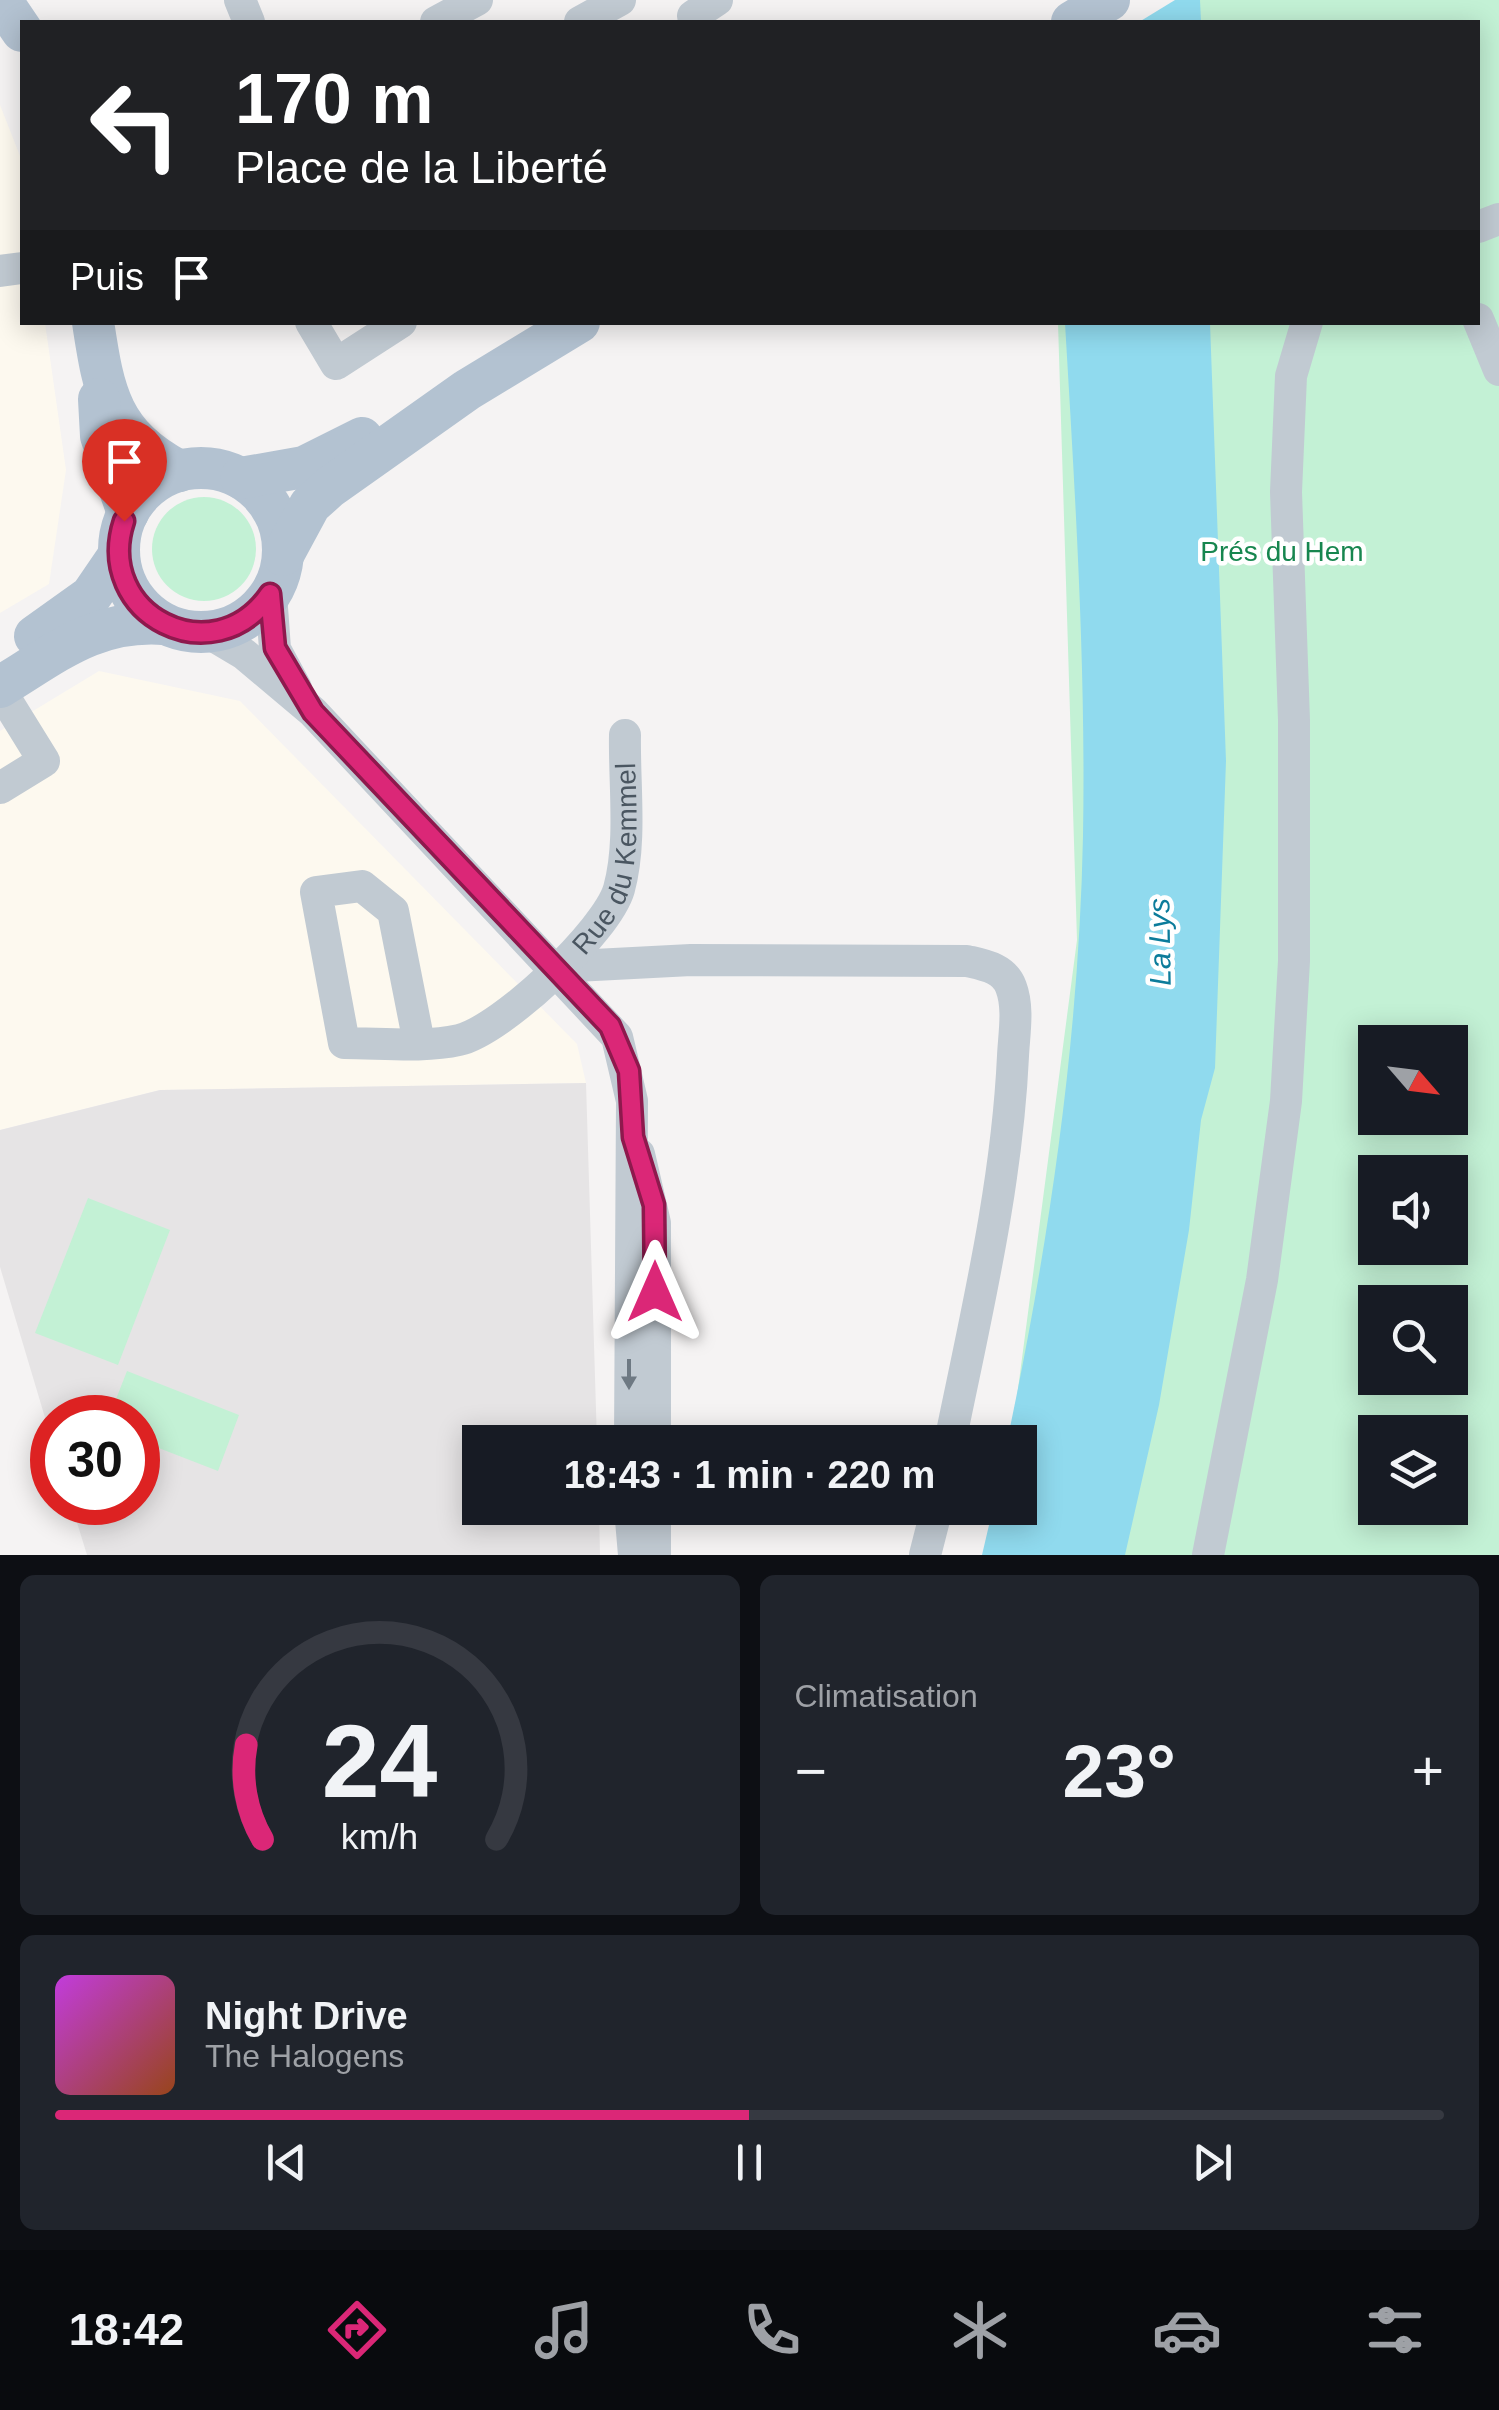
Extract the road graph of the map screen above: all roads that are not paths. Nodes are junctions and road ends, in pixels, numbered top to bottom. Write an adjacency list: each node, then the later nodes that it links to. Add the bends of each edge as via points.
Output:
1 (1, 0): 8 (main road)
2 (477, 0): 5 (street)
3 (620, 0): 6 (street)
4 (1109, 0): 7 (main road)
5 (440, 20)
6 (584, 20)
7 (1075, 20)
8 (20, 28)
9 (1480, 324): 16 (street)
10 (313, 325): 11 (street, via 336,364)
11 (396, 325)
12 (568, 325): 14 (main road)
13 (1306, 325): 42 (street, via 1291,376 1286,492 1294,720 1294,960 1286,1101 1262,1280)
14 (530, 335): 17 (main road)
15 (96, 340): 18 (main road, via 111,408 122,427 138,446); 20 (main road, via 101,436)
16 (1499, 370)
17 (466, 390): 19 (main road, via 321,461); 22 (main road, via 321,495 302,516)
18 (179, 471): 19 (main road, via 210,468); 20 (main road, via 142,492)
19 (240, 478): 22 (main road, via 275,515)
20 (128, 513): 21 (main road)
21 (119, 555): 23 (main road, via 129,592); 25 (main road, via 80,606)
22 (277, 574): 24 (main road, via 247,619); 27 (street, Rue du Kemmel, via 275,648)
23 (164, 624): 24 (main road); 26 (main road, via 114,624 92,632)
24 (206, 632): 27 (street, Rue du Kemmel, via 244,654)
25 (0, 657)
26 (0, 688): 29 (street, via 44,761)
27 (313, 712): 30 (street, Rue du Kemmel)
28 (625, 736): 30 (street, Rue du Kemmel, via 617,896 601,924)
29 (0, 788)
30 (556, 967): 31 (street, Rue du Kemmel, via 492,1024 458,1041); 32 (street, Rue du Kemmel, via 606,1020 622,1048); 35 (street, via 692,960 967,961 1002,972 1015,1013 1012,1079 998,1202)
31 (418, 1042): 31 (street, via 344,1043 316,892 362,886 394,911)
32 (633, 1137): 33 (street, Rue du Kemmel, one-way to 33); 34 (street, Rue du Kemmel, via 654,1205)
33 (630, 1425)
34 (655, 1425)
35 (953, 1425)
36 (631, 1525): 39 (street)
37 (655, 1525): 40 (street)
38 (933, 1525): 41 (street)
39 (634, 1555)
40 (655, 1555)
41 (926, 1555)
42 (1208, 1555)

